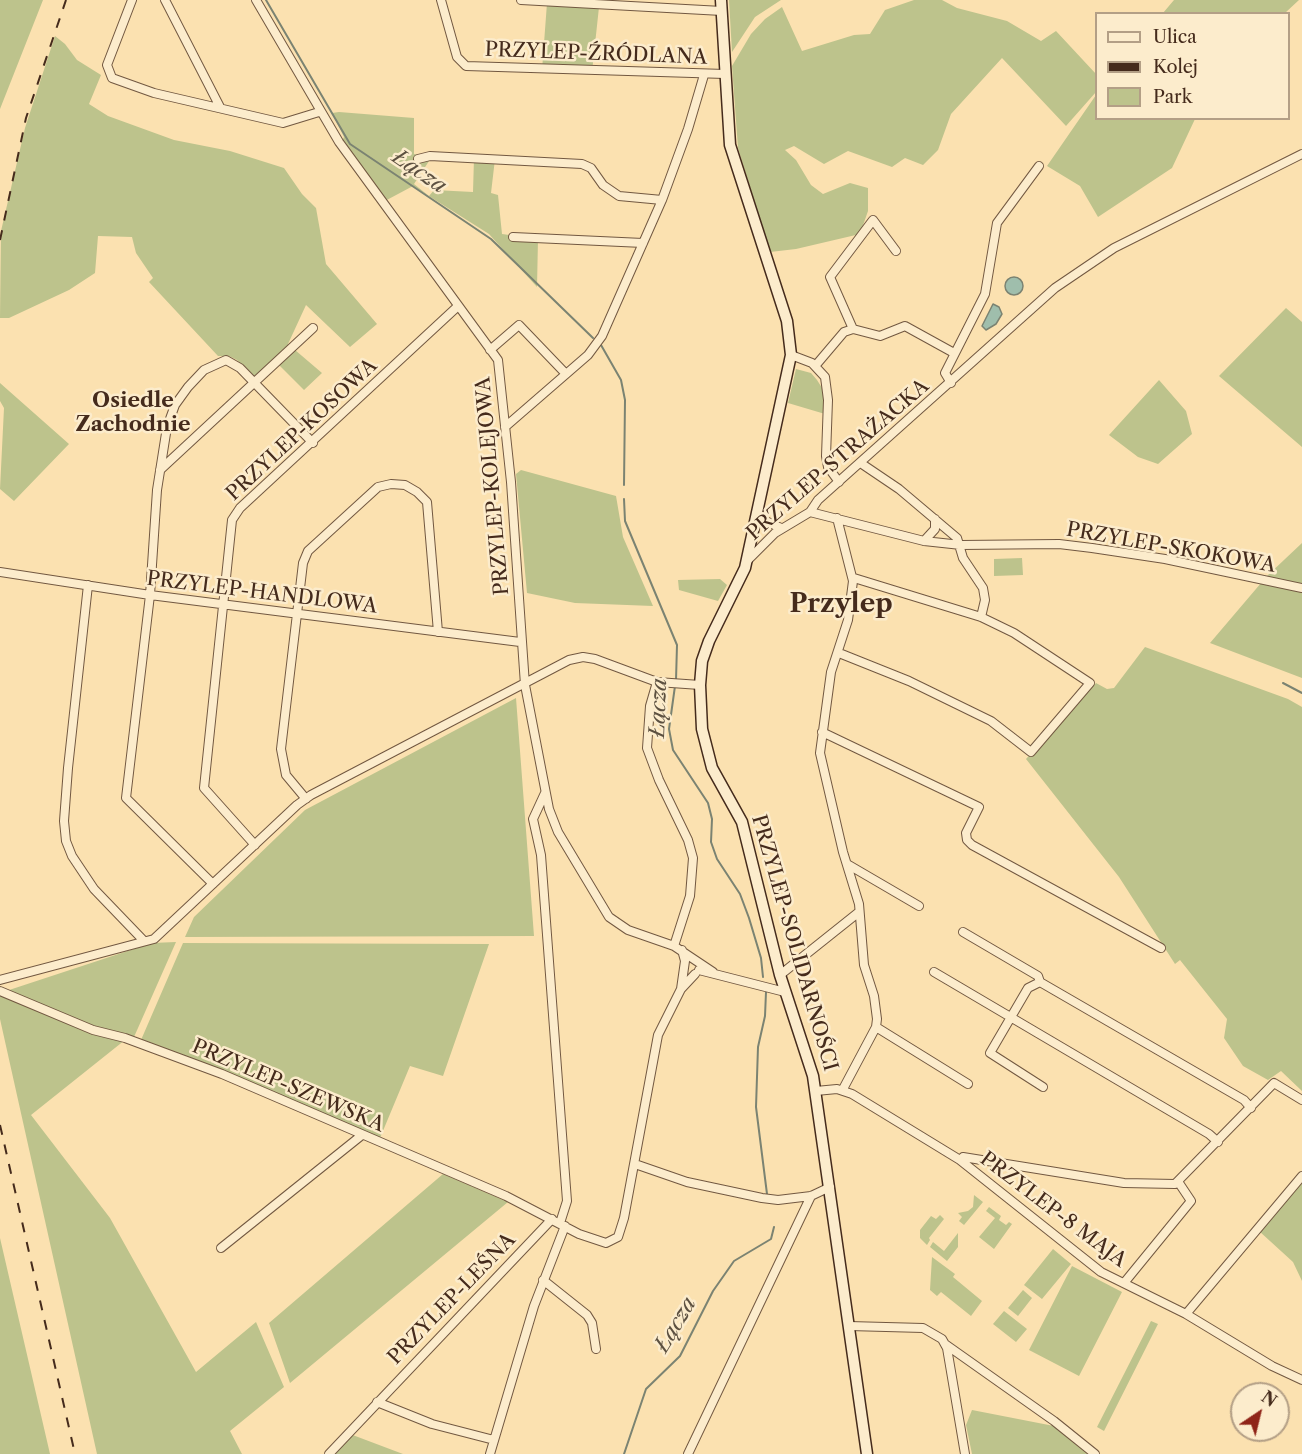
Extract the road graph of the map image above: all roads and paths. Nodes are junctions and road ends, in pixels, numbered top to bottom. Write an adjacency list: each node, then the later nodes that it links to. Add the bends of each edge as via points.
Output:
1 (132, 0): 10 (street, via 107,66 112,78 154,93)
2 (165, 0): 10 (street)
3 (256, 0): 11 (street, PRZYLEP-KOLEJOWA)
4 (441, 0): 9 (street, PRZYLEP-ŹRÓDLANA, via 458,57 466,66)
5 (521, 0): 6 (street)
6 (606, 2): 7 (street)
7 (721, 5): 8 (main road, PRZYLEP-SOLIDARNOŚCI)
8 (724, 74): 9 (street, PRZYLEP-ŹRÓDLANA); 24 (main road, PRZYLEP-SOLIDARNOŚCI, via 734,160 787,321)
9 (704, 75): 15 (street)
10 (220, 107): 11 (street, via 283,123)
11 (319, 112): 19 (street, PRZYLEP-KOLEJOWA)
12 (1302, 154): 27 (street, PRZYLEP-STRAŻACKA, via 1114,248 1055,288)
13 (418, 159): 15 (street, via 430,156 582,164 619,196)
14 (1039, 166): 23 (street, PRZYLEP-STRAŻACKA, via 997,223 985,294)
15 (662, 200): 17 (street)
16 (513, 237): 17 (street)
17 (643, 243): 26 (street, via 602,336)
18 (896, 251): 21 (street, via 873,220 830,277)
19 (457, 307): 22 (street, PRZYLEP-KOLEJOWA); 30 (street, PRZYLEP-KOSOWA)
20 (314, 328): 28 (street)
21 (853, 329): 23 (street, via 880,336 905,326); 25 (street, via 844,332)
22 (490, 350): 26 (street, via 519,325); 29 (street, PRZYLEP-KOLEJOWA, via 501,369)
23 (954, 353): 27 (street, PRZYLEP-STRAŻACKA, via 945,373)
24 (791, 355): 25 (street); 37 (main road, PRZYLEP-SOLIDARNOŚCI)
25 (816, 365): 33 (street, via 827,382 827,462)
26 (566, 374): 29 (street)
27 (951, 383): 31 (street, PRZYLEP-STRAŻACKA)
28 (254, 384): 30 (street); 32 (street); 32 (street, via 240,368 226,360 204,370 175,405)
29 (505, 427): 53 (street, PRZYLEP-KOLEJOWA)
30 (312, 443): 49 (street, PRZYLEP-KOSOWA, via 240,508 232,520)
31 (862, 464): 33 (street, PRZYLEP-STRAŻACKA); 39 (street)
32 (160, 470): 48 (street)
33 (839, 482): 34 (street, PRZYLEP-STRAŻACKA)
34 (818, 500): 35 (street, PRZYLEP-STRAŻACKA); 36 (street)
35 (810, 512): 36 (street, PRZYLEP-SKOKOWA); 40 (street, PRZYLEP-STRAŻACKA)
36 (827, 515): 38 (street, PRZYLEP-SKOKOWA)
37 (757, 517): 40 (street); 43 (main road, PRZYLEP-SOLIDARNOŚCI)
38 (837, 518): 41 (street, PRZYLEP-SKOKOWA); 45 (street)
39 (935, 519): 41 (street, via 935,529); 42 (street)
40 (781, 528): 43 (street, PRZYLEP-STRAŻACKA)
41 (924, 541): 42 (street, PRZYLEP-SKOKOWA)
42 (961, 545): 47 (street, PRZYLEP-SKOKOWA, via 1059,544 1092,548); 51 (street, via 963,558 983,588)
43 (747, 561): 57 (main road, PRZYLEP-SOLIDARNOŚCI, via 705,651)
44 (0, 572): 46 (street, PRZYLEP-HANDLOWA)
45 (854, 578): 51 (street); 54 (street)
46 (88, 585): 48 (street, PRZYLEP-HANDLOWA); 67 (street, via 68,768 66,841 94,890)
47 (1302, 588)
48 (150, 595): 49 (street, PRZYLEP-HANDLOWA); 63 (street, via 126,798)
49 (222, 603): 50 (street, PRZYLEP-HANDLOWA); 61 (street, PRZYLEP-KOSOWA, via 204,788)
50 (297, 614): 52 (street, PRZYLEP-HANDLOWA); 52 (street, via 308,551 378,487 405,485 427,502); 60 (street, via 280,749 286,775)
51 (981, 617): 54 (street, via 1014,633 1090,683 1031,752 991,721 909,681)
52 (438, 632): 53 (street, PRZYLEP-HANDLOWA)
53 (520, 642): 56 (street, PRZYLEP-KOLEJOWA)
54 (839, 653): 58 (street, via 831,672)
55 (657, 682): 56 (street, via 584,657 550,669); 57 (street); 68 (street, via 650,706 647,748 693,858 690,897)
56 (525, 685): 59 (street); 60 (street)
57 (700, 685): 73 (main road, PRZYLEP-SOLIDARNOŚCI, via 704,744 712,768 742,822)
58 (822, 732): 62 (street, via 821,760); 69 (street, via 979,807 966,833 972,845)
59 (545, 793): 68 (street, via 558,832 616,923); 95 (street, via 533,819 541,855 567,1201)
60 (306, 799): 61 (street)
61 (255, 845): 63 (street)
62 (847, 864): 64 (street); 65 (street)
63 (213, 884): 67 (street, via 154,939)
64 (918, 906)
65 (859, 912): 73 (street); 80 (street)
66 (963, 932): 75 (street, via 1038,976)
67 (144, 941): 74 (street)
68 (674, 946): 70 (street, via 682,950)
69 (1161, 948)
70 (687, 962): 71 (street); 71 (street, via 687,973); 76 (street)
71 (698, 969): 76 (street); 78 (street)
72 (934, 972): 79 (street)
73 (780, 975): 78 (main road, PRZYLEP-SOLIDARNOŚCI)
74 (0, 980)
75 (1040, 981): 79 (street, via 1028,988); 86 (street, via 1244,1100)
76 (681, 989): 90 (street, via 658,1035)
77 (0, 991): 87 (street, PRZYLEP-SZEWSKA, via 93,1030 222,1074)
78 (785, 993): 84 (main road, PRZYLEP-SOLIDARNOŚCI, via 806,1049)
79 (1011, 1017): 82 (street, via 990,1053); 88 (street)
80 (876, 1027): 81 (street); 83 (street)
81 (968, 1084)
82 (1043, 1087)
83 (843, 1089): 84 (street); 89 (street, PRZYLEP-8 MAJA)
84 (816, 1091): 93 (main road, PRZYLEP-SOLIDARNOŚCI)
85 (1302, 1100): 86 (street, via 1274,1083)
86 (1251, 1108): 88 (street)
87 (362, 1135): 95 (street, PRZYLEP-SZEWSKA, via 506,1196); 96 (street)
88 (1218, 1142): 92 (street)
89 (960, 1160): 92 (street, via 963,1157 1124,1183); 98 (street, PRZYLEP-8 MAJA, via 1080,1256)
90 (635, 1164): 94 (street, via 687,1182 762,1198); 95 (street, PRZYLEP-SZEWSKA, via 624,1218 613,1242 597,1241)
91 (1302, 1176): 99 (street)
92 (1179, 1183): 98 (street, via 1191,1201)
93 (830, 1187): 94 (street); 100 (main road, PRZYLEP-SOLIDARNOŚCI)
94 (811, 1196): 108 (street)
95 (559, 1223): 97 (street); 104 (street, PRZYLEP-LEŚNA)
96 (221, 1248)
97 (543, 1280): 102 (street, via 587,1315); 105 (street)
98 (1124, 1283): 99 (street, PRZYLEP-8 MAJA)
99 (1186, 1314): 103 (street, PRZYLEP-8 MAJA)
100 (849, 1326): 101 (street, via 923,1328); 109 (main road, PRZYLEP-SOLIDARNOŚCI)
101 (944, 1343): 110 (street); 111 (street)
102 (596, 1349)
103 (1302, 1380)
104 (377, 1402): 105 (street, via 432,1424); 106 (street, PRZYLEP-LEŚNA)
105 (494, 1440): 107 (street)
106 (328, 1454)
107 (490, 1454)
108 (688, 1454)
109 (867, 1454)
110 (965, 1454)
111 (1095, 1454)

